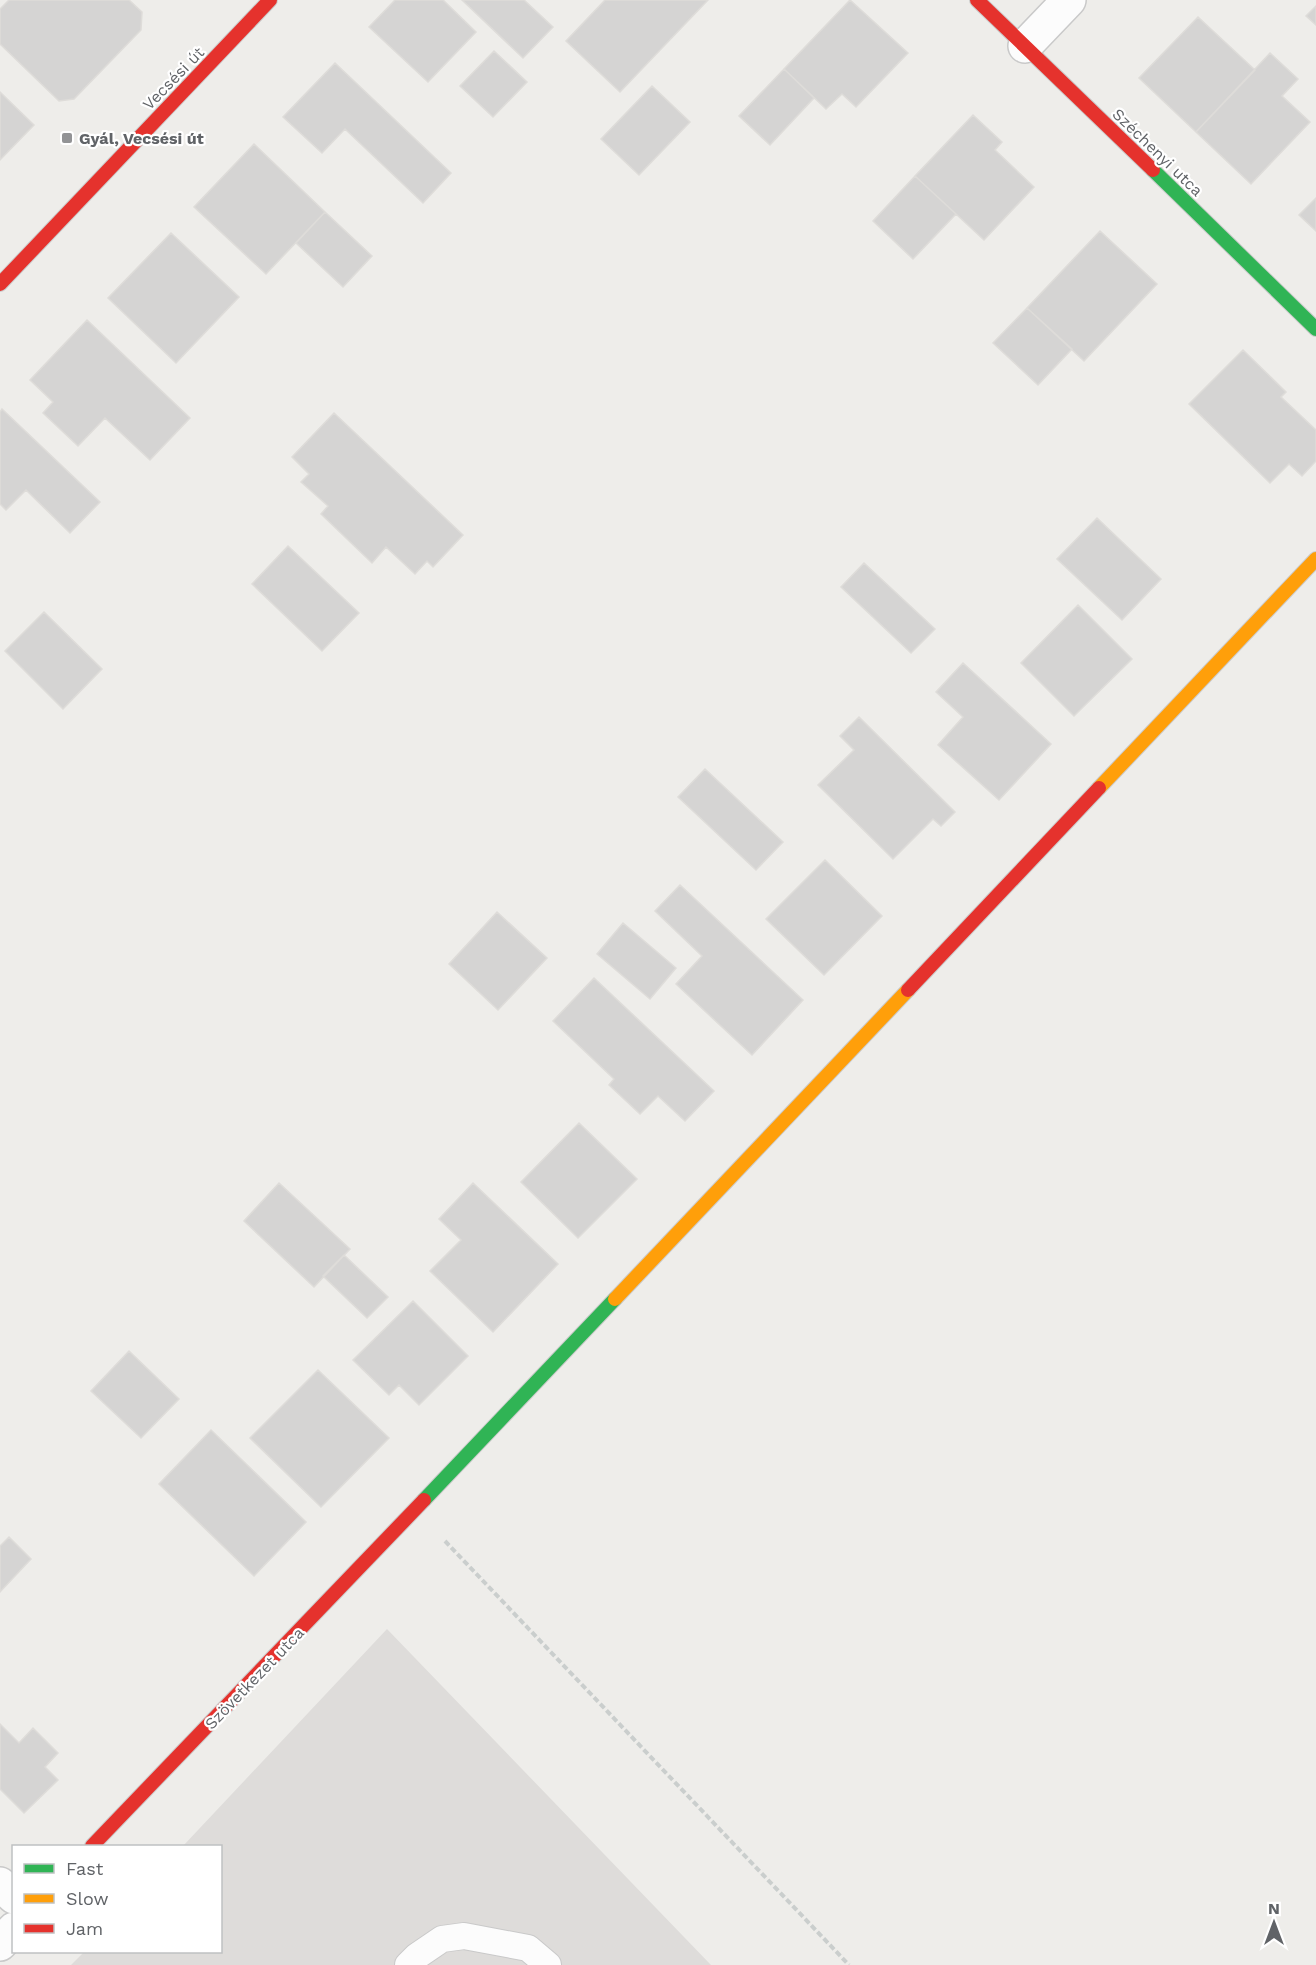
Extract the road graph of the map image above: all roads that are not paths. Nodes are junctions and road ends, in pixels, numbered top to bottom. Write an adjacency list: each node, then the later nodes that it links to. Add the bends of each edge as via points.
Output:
1 (270, 0): 5 (street, Vecsési út)
2 (977, 0): 4 (street, Széchenyi utca)
3 (1069, 0): 4 (street)
4 (1025, 46): 6 (street, Széchenyi utca)
5 (0, 284)
6 (1316, 329)
7 (1316, 559): 8 (street, Szövetkezet utca)
8 (93, 1845)
9 (0, 1884): 10 (street)
10 (12, 1896)
11 (12, 1931): 12 (street)
12 (0, 1944)
13 (408, 1965): 14 (lane, via 442,1939 464,1936 528,1948)
14 (548, 1965)

